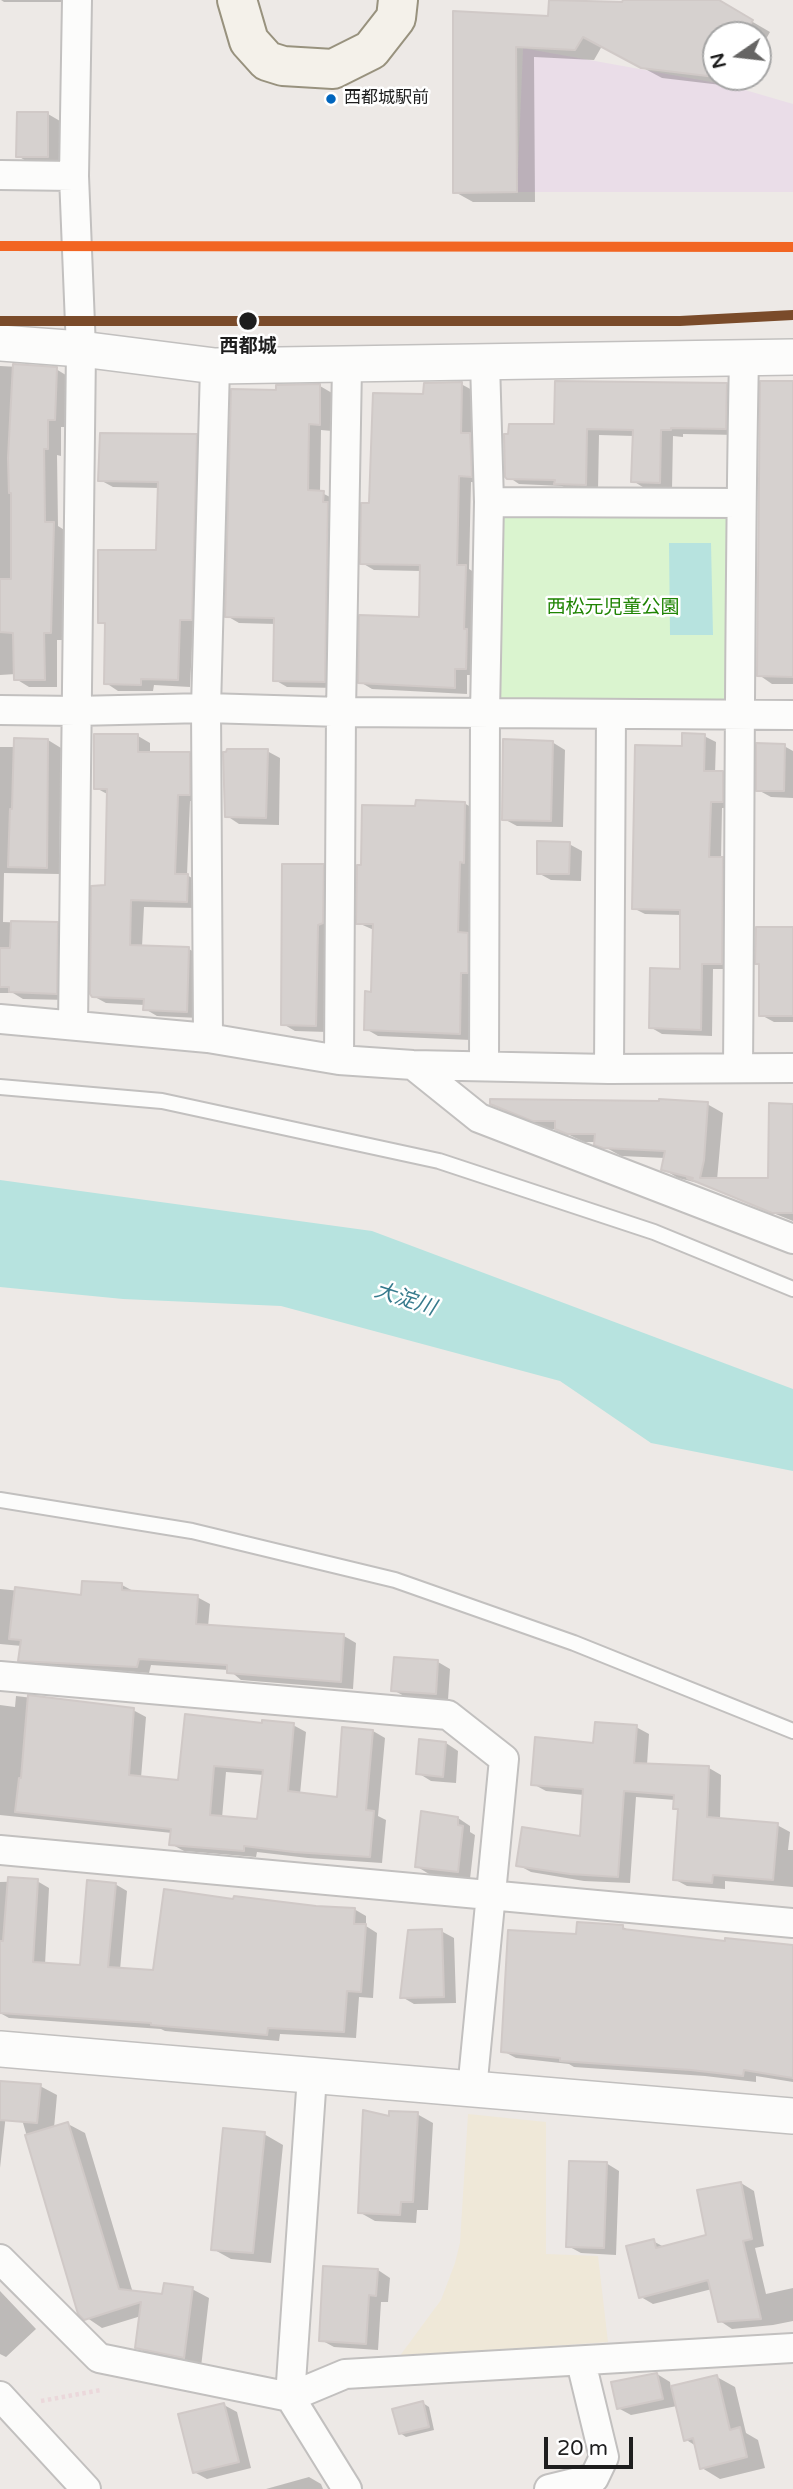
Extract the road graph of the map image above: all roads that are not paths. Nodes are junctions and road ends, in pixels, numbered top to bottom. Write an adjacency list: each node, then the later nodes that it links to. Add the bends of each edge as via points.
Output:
1 (77, 0): 5 (street)
2 (237, 0): 3 (main road, via 249,41 267,61 333,69 371,50 396,18)
3 (398, 0)
4 (0, 175): 5 (street)
5 (74, 176): 7 (street)
6 (0, 343): 7 (street)
7 (81, 349): 12 (street); 17 (street)
8 (793, 357): 9 (street)
9 (744, 359): 10 (street); 14 (street)
10 (485, 362): 11 (street); 13 (street)
11 (347, 365): 12 (street); 18 (street)
12 (215, 366): 15 (street)
13 (489, 502): 14 (street); 19 (street)
14 (741, 503): 21 (street)
15 (206, 708): 17 (street); 18 (street); 25 (street)
16 (0, 710): 17 (street)
17 (76, 712): 24 (street)
18 (341, 712): 19 (street); 26 (street)
19 (485, 713): 20 (street); 28 (street)
20 (611, 714): 21 (street); 31 (street)
21 (741, 715): 22 (street); 29 (street)
22 (793, 715)
23 (0, 1019): 24 (street)
24 (73, 1025): 25 (street)
25 (208, 1038): 26 (street)
26 (339, 1060): 27 (street)
27 (413, 1065): 28 (street); 33 (street, via 479,1118)
28 (484, 1065): 31 (street)
29 (738, 1068): 30 (street); 31 (street)
30 (793, 1068)
31 (609, 1069)
32 (0, 1087): 34 (lane, via 162,1101 439,1161 654,1232)
33 (793, 1238)
34 (793, 1289)
35 (0, 1500): 37 (lane, via 192,1531 395,1580 574,1643)
36 (0, 1676): 39 (street, via 448,1715 504,1759)
37 (793, 1731)
38 (0, 1850): 39 (street)
39 (492, 1897): 40 (street); 43 (street)
40 (793, 1923)
41 (0, 2049): 42 (street)
42 (312, 2076): 43 (street); 48 (street)
43 (472, 2090): 44 (street)
44 (793, 2116)
45 (0, 2259): 48 (street, via 99,2358)
46 (793, 2348): 47 (street)
47 (581, 2362): 48 (street, via 345,2374); 52 (street, via 604,2457 594,2478)
48 (290, 2397): 51 (street)
49 (5, 2401): 50 (street)
50 (86, 2489)
51 (347, 2489)
52 (550, 2489)

